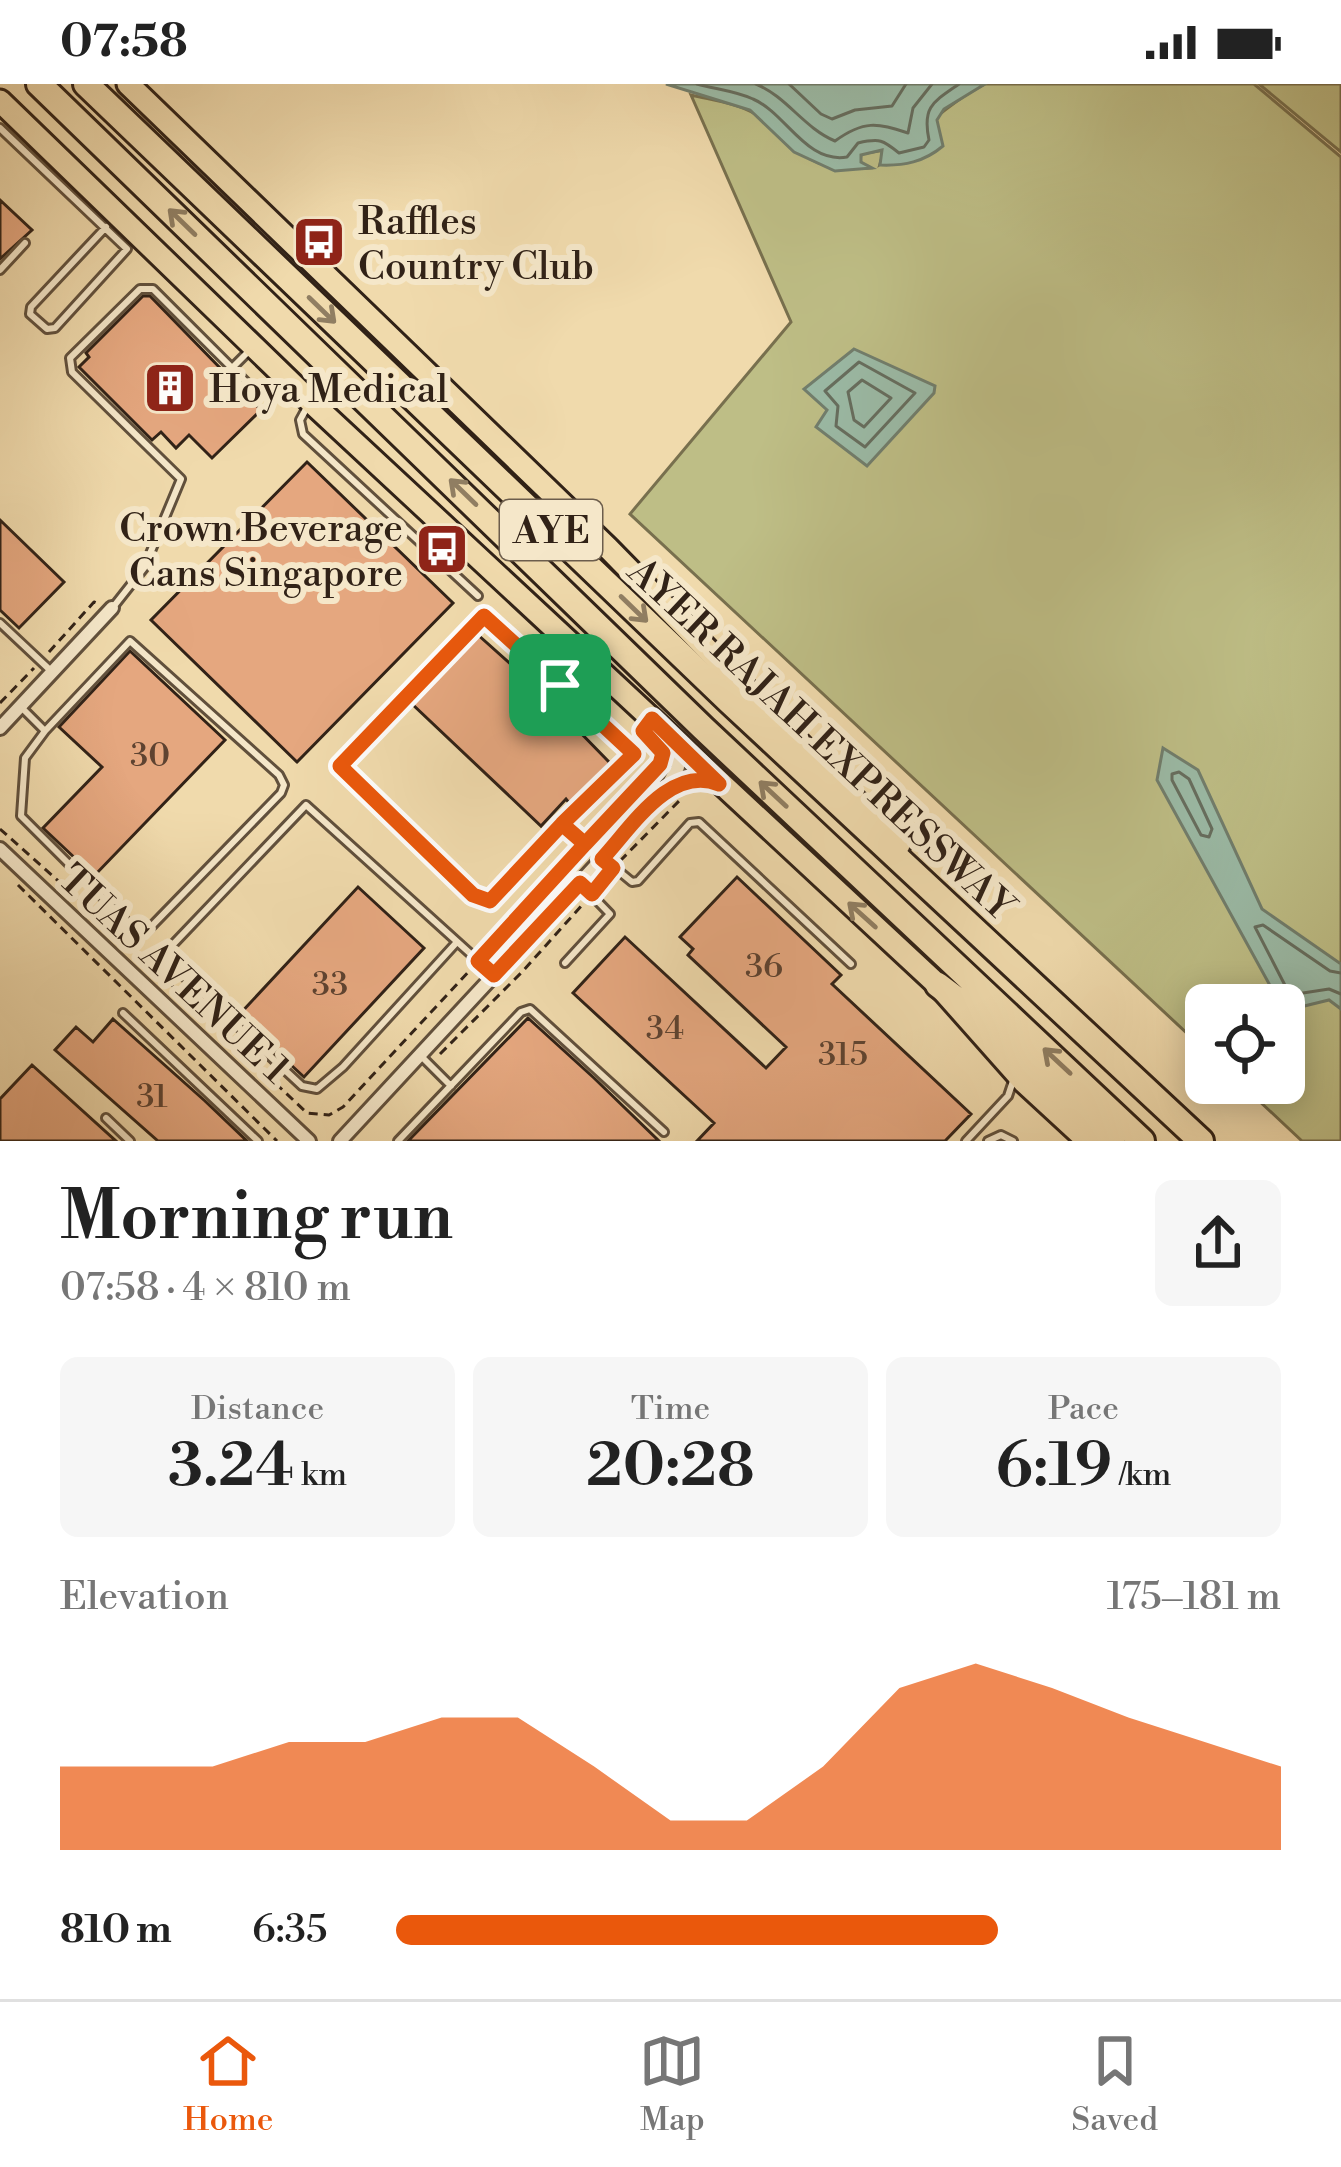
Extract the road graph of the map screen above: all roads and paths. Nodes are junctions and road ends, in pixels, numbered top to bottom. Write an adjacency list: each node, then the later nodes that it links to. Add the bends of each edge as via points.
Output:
1 (39, 84): 62 (highway, AYER RAJAH EXPRESSWAY / AYE, one-way to 1)
2 (86, 84): 38 (highway, AYER RAJAH EXPRESSWAY / AYE, one-way to 38)
3 (128, 84): 38 (main road, via 608,548)
4 (1, 104): 9 (main road)
5 (0, 128): 6 (lane)
6 (106, 227): 6 (lane, via 125,255 47,329 31,307)
7 (25, 244): 8 (lane)
8 (0, 270)
9 (254, 346): 10 (lane); 12 (main road)
10 (232, 368): 11 (lane); 14 (lane, via 147,287 70,358 72,372 182,478 144,568)
11 (260, 396)
12 (312, 403): 13 (lane, via 300,420 304,434); 22 (main road)
13 (478, 596)
14 (112, 608): 16 (path, via 94,602); 17 (street)
15 (0, 623): 16 (lane)
16 (40, 661): 17 (lane); 18 (path)
17 (52, 672): 19 (street)
18 (0, 703)
19 (20, 706): 20 (street); 21 (lane)
20 (0, 728)
21 (45, 731): 21 (lane, via 124,644 135,642 279,775 283,790 154,928 140,932 22,821 23,763)
22 (666, 742): 23 (main road); 24 (street, via 678,767); 28 (path, via 660,764)
23 (719, 784): 24 (street, via 699,779); 40 (main road, one-way to 23)
24 (664, 792): 30 (street)
25 (686, 794): 30 (path)
26 (562, 824): 26 (lane, via 490,901 473,895 340,766 484,616 634,754); 28 (lane)
27 (0, 829): 47 (path, via 307,1113)
28 (585, 844): 30 (lane); 35 (path)
29 (0, 849): 54 (street, TUAS AVENUE 1)
30 (608, 863): 32 (street); 37 (lane, via 638,881 699,822)
31 (14, 881): 53 (path)
32 (580, 883): 33 (lane); 39 (street)
33 (592, 894): 36 (lane, via 609,917); 42 (path)
34 (457, 943): 34 (lane, via 306,805 162,956 302,1086 317,1089); 35 (lane)
35 (478, 961): 39 (lane); 47 (path, via 343,1107)
36 (566, 963)
37 (851, 964)
38 (1018, 973): 63 (highway, AYER RAJAH EXPRESSWAY / AYE)
39 (494, 975): 42 (street)
40 (938, 985): 43 (main road); 61 (highway)
41 (123, 1013): 52 (lane)
42 (425, 1060): 44 (lane); 55 (street)
43 (1016, 1072): 45 (main road); 46 (lane)
44 (452, 1086): 50 (lane, via 530,1009); 56 (lane)
45 (1037, 1093): 46 (lane); 60 (main road)
46 (1008, 1096): 57 (lane)
47 (319, 1115): 49 (path)
48 (106, 1118): 51 (lane)
49 (320, 1125)
50 (664, 1132)
51 (130, 1141)
52 (258, 1141)
53 (277, 1141)
54 (309, 1141)
55 (340, 1141)
56 (398, 1141)
57 (966, 1141)
58 (988, 1141): 59 (lane)
59 (1013, 1141)
60 (1088, 1141)
61 (1112, 1141)
62 (1142, 1141)
63 (1201, 1141)

